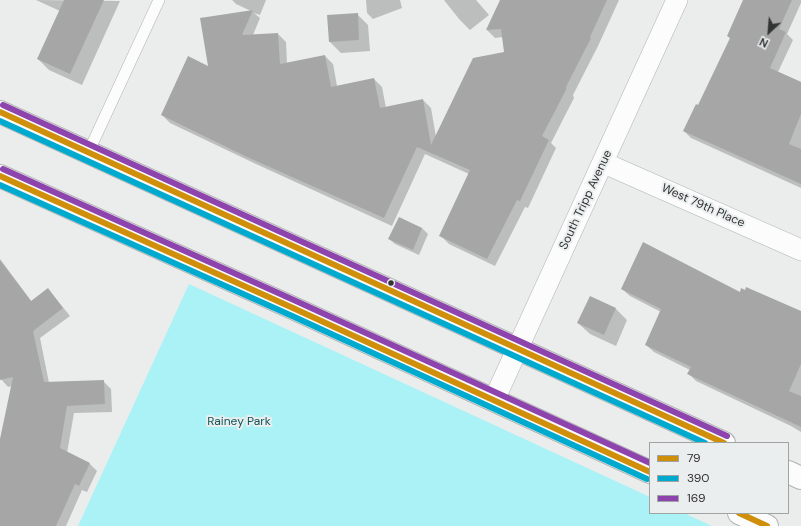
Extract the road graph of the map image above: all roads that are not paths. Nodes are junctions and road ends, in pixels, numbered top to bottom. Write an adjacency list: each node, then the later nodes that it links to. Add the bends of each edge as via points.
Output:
1 (159, 0): 4 (lane)
2 (677, 0): 5 (street, South Tripp Avenue)
3 (0, 112): 4 (main road)
4 (88, 152): 8 (main road)
5 (604, 162): 7 (street, West 79th Place); 8 (street, South Tripp Avenue)
6 (0, 176): 9 (main road)
7 (801, 250)
8 (518, 349): 9 (street, South Tripp Avenue); 10 (main road)
9 (494, 400): 11 (main road)
10 (722, 442)
11 (649, 472)
12 (789, 472): 13 (main road)
13 (801, 478)
14 (741, 514): 15 (main road)
15 (767, 526)

